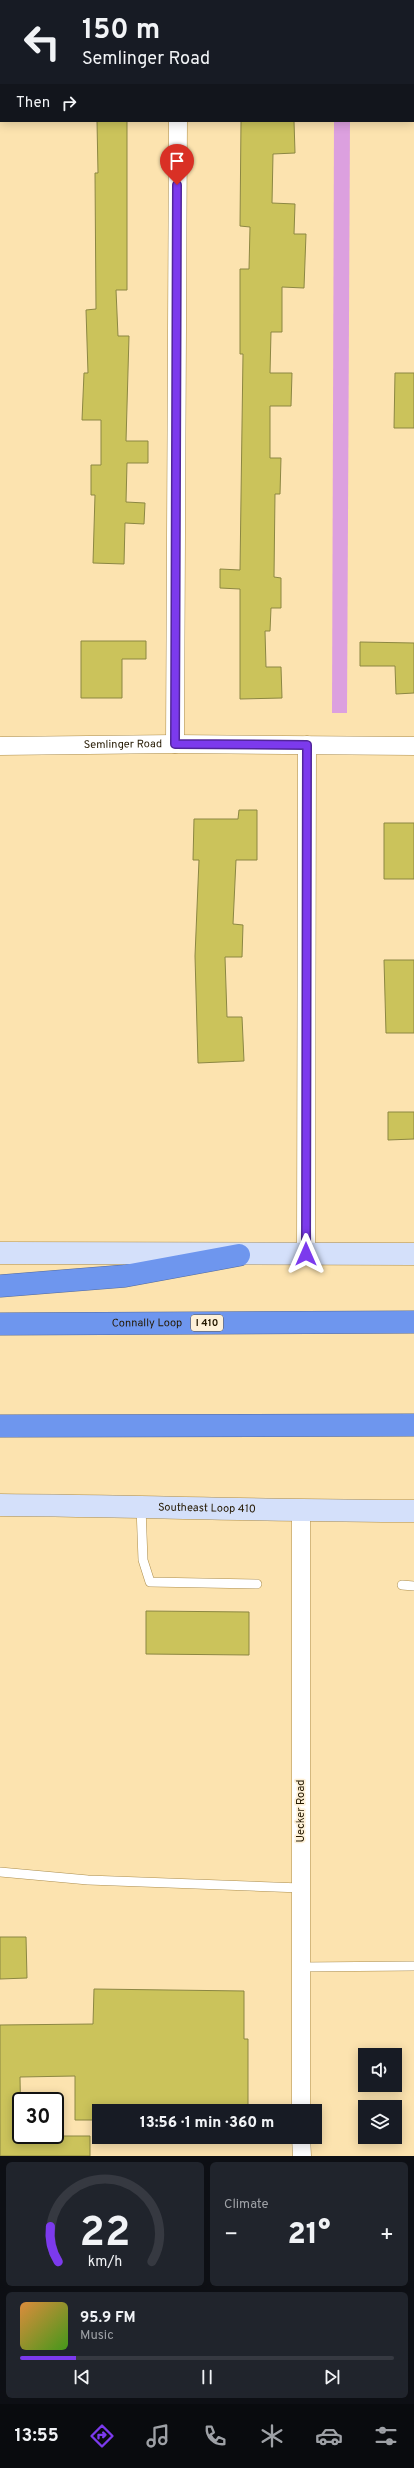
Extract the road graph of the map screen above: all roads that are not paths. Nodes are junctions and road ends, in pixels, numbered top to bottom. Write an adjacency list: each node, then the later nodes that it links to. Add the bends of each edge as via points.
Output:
1 (178, 122): 2 (street)
2 (175, 744): 3 (street, Semlinger Road); 4 (street, Semlinger Road)
3 (307, 745): 5 (street, Semlinger Road); 7 (street)
4 (0, 746)
5 (414, 746)
6 (0, 1253): 9 (main road)
7 (306, 1254): 8 (main road); 9 (main road)
8 (414, 1254)
9 (239, 1255): 10 (highway, via 125,1276)
10 (0, 1286)
11 (414, 1322): 12 (highway, Connally Loop / I 410)
12 (0, 1324)
13 (414, 1425): 14 (highway)
14 (0, 1426)
15 (0, 1505): 16 (main road, Southeast Loop 410)
16 (141, 1506): 17 (main road, Southeast Loop 410); 19 (lane, via 143,1560 150,1582)
17 (301, 1511): 18 (main road, Southeast Loop 410); 23 (street, Uecker Road)
18 (414, 1511)
19 (257, 1584)
20 (402, 1585): 21 (lane)
21 (414, 1586)
22 (0, 1872): 23 (lane, via 88,1880)
23 (301, 1888): 25 (street, Uecker Road)
24 (414, 1966): 25 (lane)
25 (301, 1967): 26 (street, Uecker Road)
26 (301, 2104)
27 (302, 2144): 28 (street)
28 (302, 2156)

